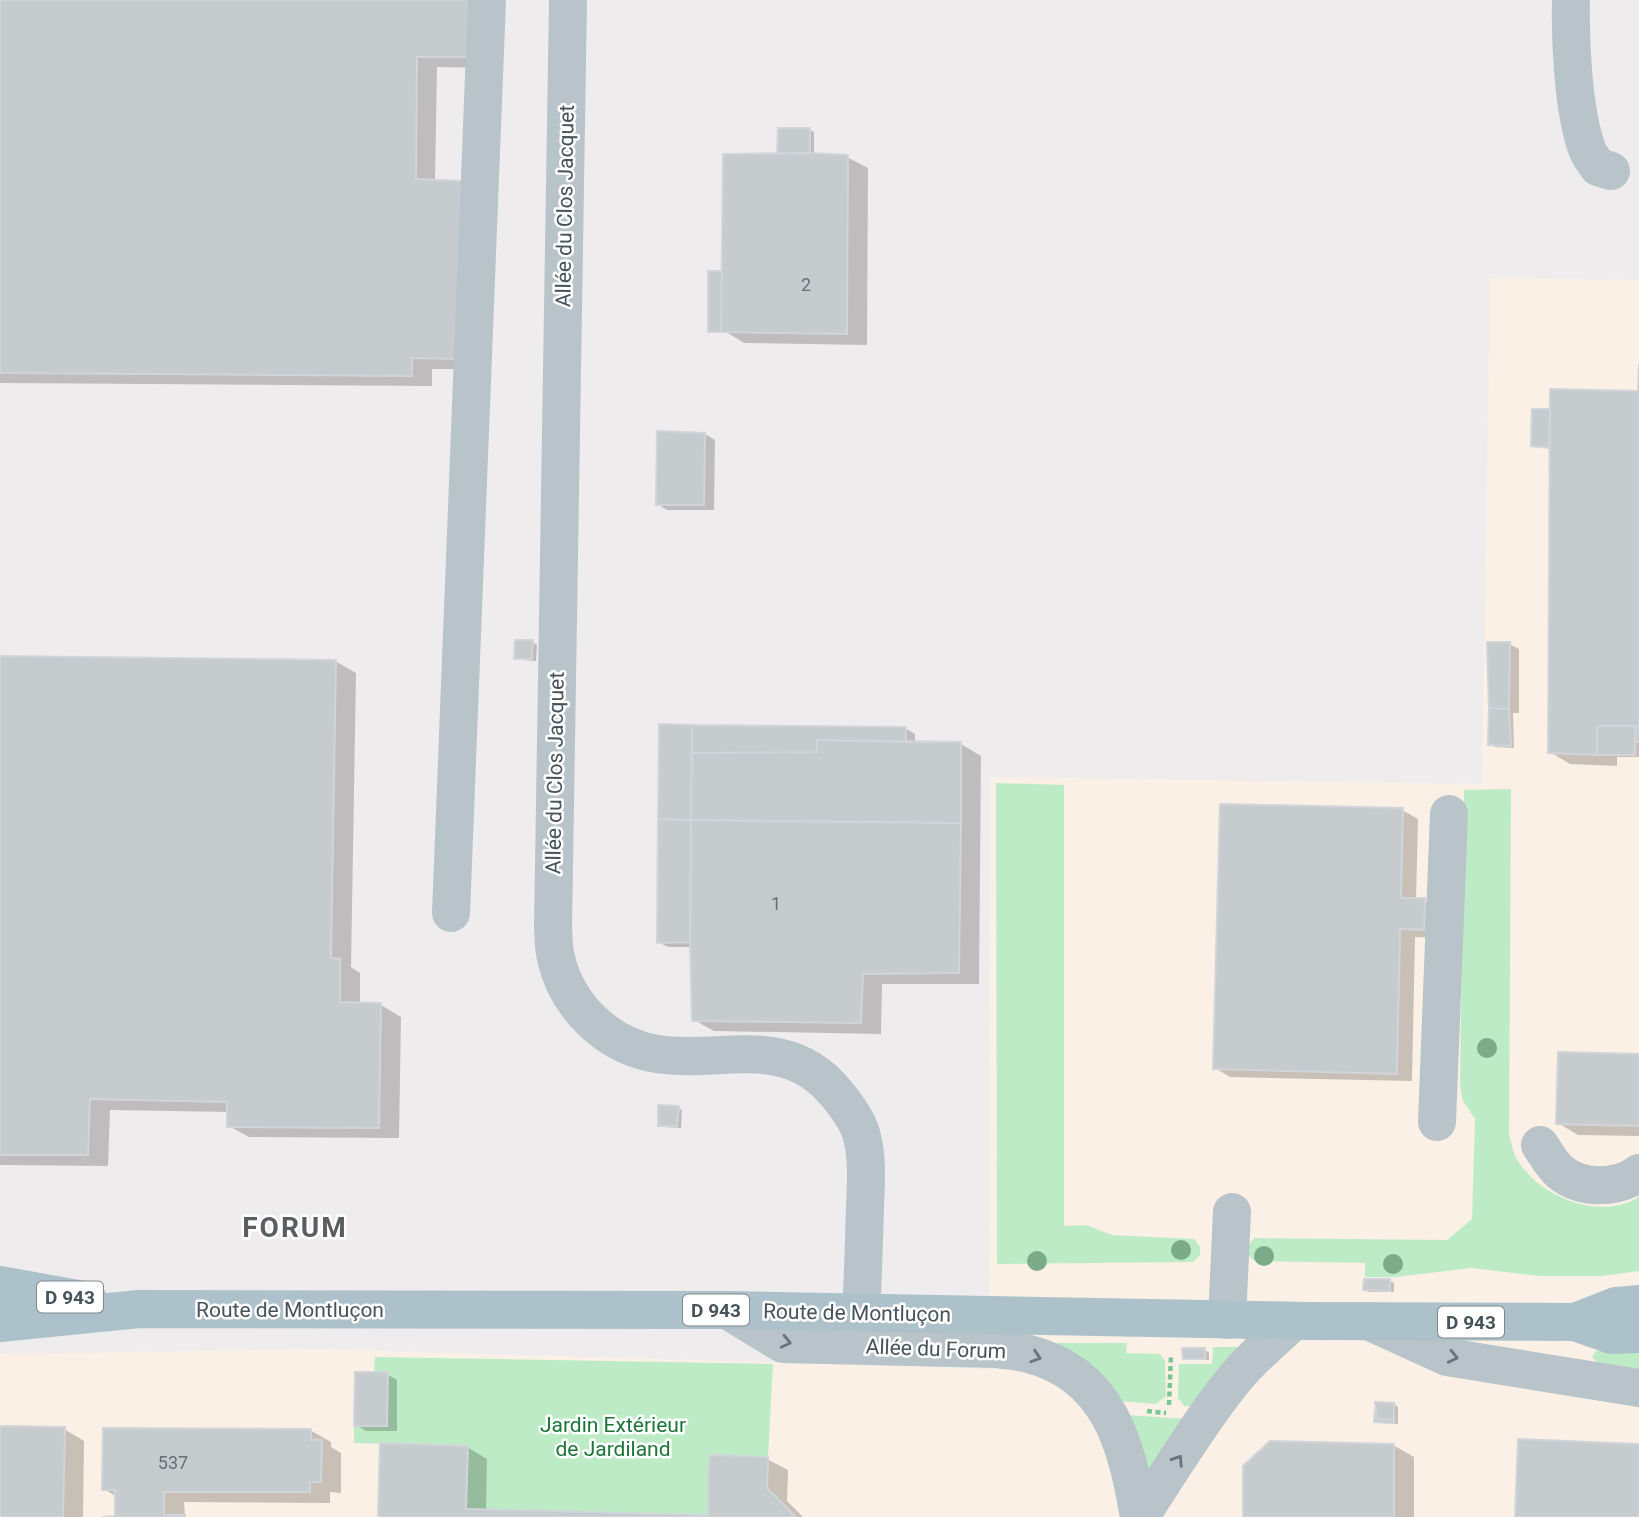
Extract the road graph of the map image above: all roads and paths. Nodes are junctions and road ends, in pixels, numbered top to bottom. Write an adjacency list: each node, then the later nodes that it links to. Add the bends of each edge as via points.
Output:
1 (487, 0): 6 (street)
2 (1570, 0): 4 (street, via 1581,129 1587,152 1598,167)
3 (568, 10): 15 (street, Allée du Clos Jacquet, via 555,957 575,1004 617,1041 660,1054 782,1057 829,1083 861,1134 866,1168)
4 (1611, 171)
5 (1449, 814): 7 (street)
6 (452, 913)
7 (1437, 1122)
8 (1540, 1145): 9 (street, via 1560,1172 1587,1184 1601,1186)
9 (1639, 1173)
10 (1232, 1212): 16 (street)
11 (0, 1285): 13 (main road, Route de Montluçon / D 943)
12 (1639, 1304): 19 (main road, Route de Montluçon / D 943, via 1616,1306)
13 (139, 1310): 14 (main road, Route de Montluçon / D 943); 20 (main road, Route de Montluçon / D 943)
14 (727, 1310): 15 (main road, Route de Montluçon / D 943); 25 (street, Allée du Forum, one-way to 25, via 783,1344 997,1349 1054,1363 1075,1376 1111,1416 1121,1436)
15 (861, 1313): 16 (main road, Route de Montluçon / D 943)
16 (1227, 1320): 17 (main road, Route de Montluçon / D 943)
17 (1294, 1321): 18 (main road, Route de Montluçon / D 943); 25 (street, Allée du Forum, one-way to 17, via 1232,1381)
18 (1368, 1321): 19 (main road, Route de Montluçon / D 943); 23 (street, one-way to 23, via 1447,1357)
19 (1575, 1322): 21 (main road, Route de Montluçon / D 943, via 1612,1335)
20 (0, 1323)
21 (1639, 1334)
22 (1172, 1346): 24 (path, via 1169,1413)
23 (1639, 1388)
24 (1145, 1411)
25 (1139, 1517)

